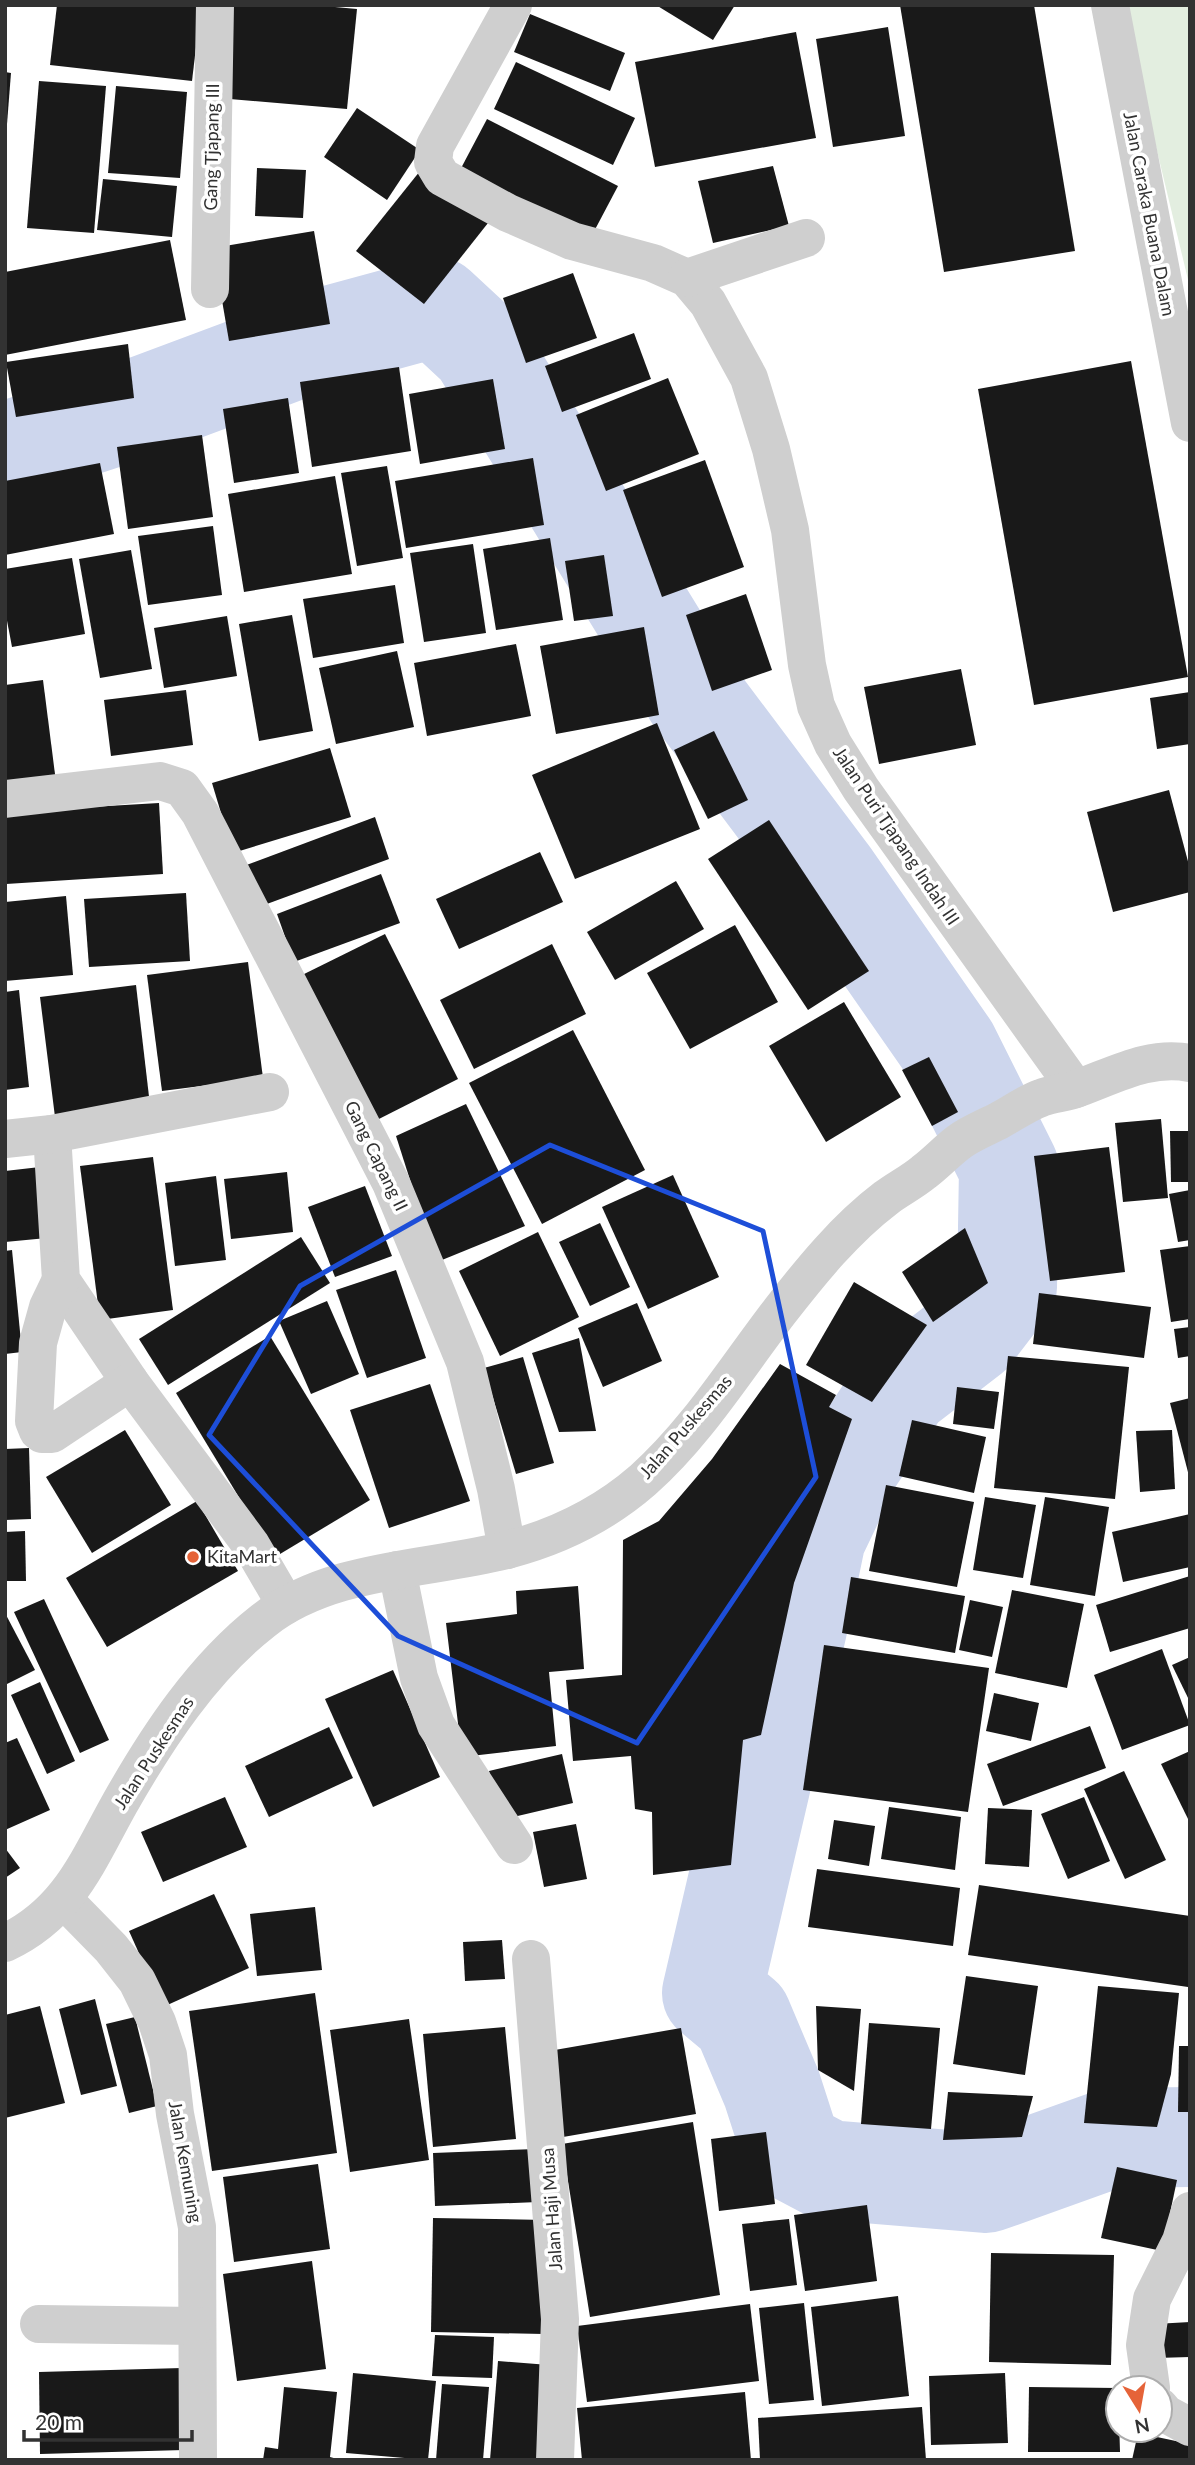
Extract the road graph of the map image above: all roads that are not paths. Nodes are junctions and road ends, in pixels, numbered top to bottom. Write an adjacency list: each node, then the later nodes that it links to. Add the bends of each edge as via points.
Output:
1 (215, 5): 6 (street, Gang Tjapang III)
2 (513, 5): 5 (street, Jalan Puri Tjapang Indah III, via 435,146 433,162 442,177 572,241 653,263)
3 (1110, 5): 7 (street, Jalan Caraka Buana Dalam)
4 (806, 238): 5 (street)
5 (687, 278): 11 (street, Jalan Puri Tjapang Indah III, via 708,303 749,378 790,530 816,706 833,744)
6 (210, 289)
7 (1190, 423)
8 (5, 800): 16 (street, Gang Capang II, via 160,781 182,788 200,813 391,1183 465,1362)
9 (1190, 1063): 11 (street, Jalan Puskesmas, via 1149,1063)
10 (270, 1092): 12 (street)
11 (1059, 1094): 16 (street, Jalan Puskesmas, via 960,1141 859,1221 781,1309 703,1413 643,1480 592,1517)
12 (52, 1134): 13 (street); 14 (street)
13 (5, 1139)
14 (61, 1280): 15 (street); 15 (street, via 37,1343 34,1421 38,1431 51,1434)
15 (130, 1382): 18 (street, via 251,1545)
16 (507, 1550): 17 (street, Jalan Puskesmas)
17 (397, 1570): 18 (street, Jalan Puskesmas, via 331,1587); 19 (street, via 419,1678 436,1725)
18 (286, 1605): 20 (street, Jalan Puskesmas, via 222,1659 177,1714)
19 (514, 1845)
20 (64, 1900): 21 (street, Jalan Puskesmas, via 43,1920); 25 (street, Jalan Kemuning, via 137,1982 168,2054 197,2227)
21 (5, 1943)
22 (531, 1959): 30 (street, Jalan Haji Musa, via 560,2319)
23 (1190, 2211): 26 (street, via 1181,2241 1152,2299 1145,2345)
24 (39, 2324): 25 (street)
25 (197, 2326): 29 (street, Jalan Kemuning)
26 (1149, 2374)
27 (1174, 2418): 28 (street)
28 (1190, 2427)
29 (198, 2460)
30 (555, 2460)

